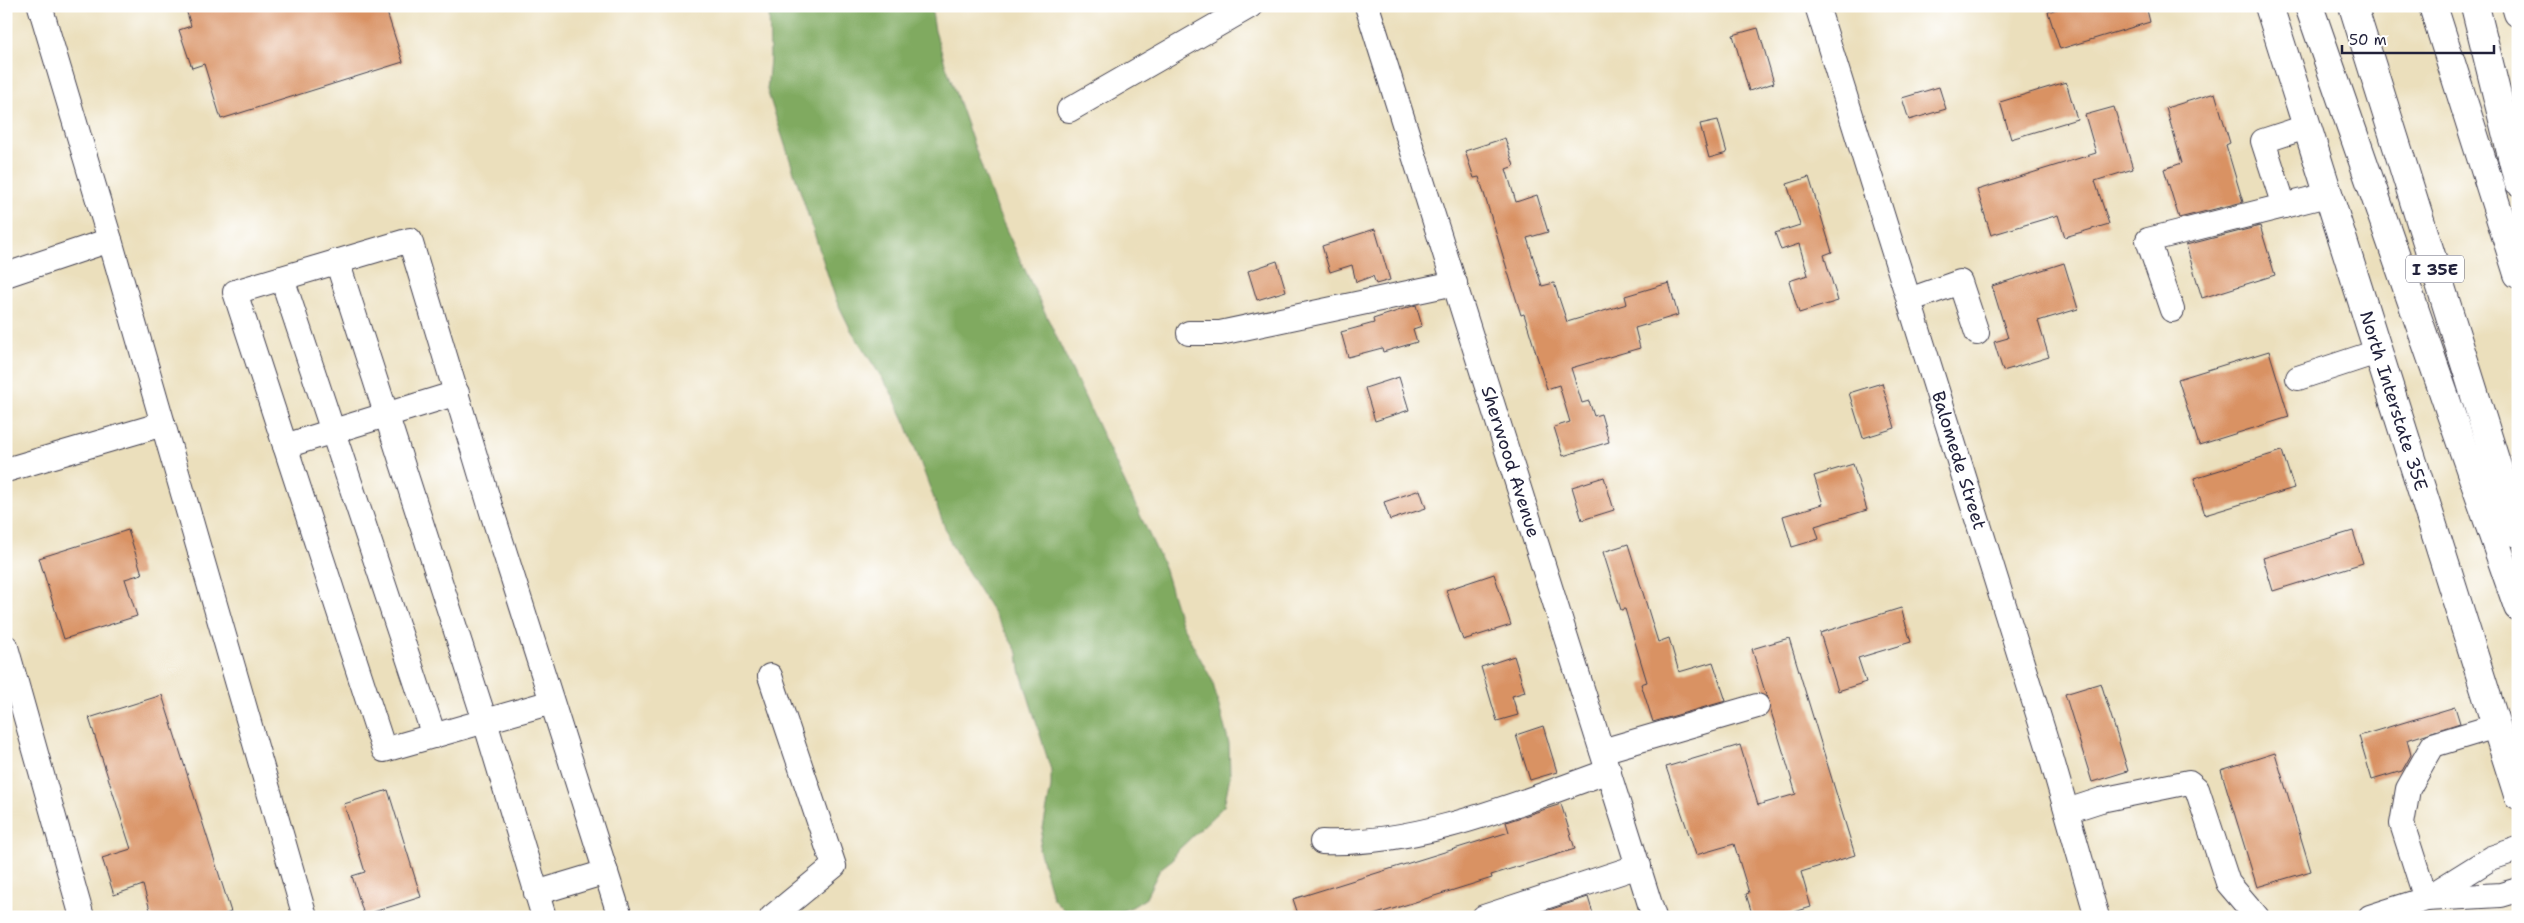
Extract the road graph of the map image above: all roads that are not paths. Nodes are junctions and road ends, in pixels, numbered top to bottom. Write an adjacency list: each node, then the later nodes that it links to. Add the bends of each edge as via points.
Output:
1 (40, 6): 17 (street)
2 (1250, 6): 12 (street)
3 (1367, 6): 22 (street, Sherwood Avenue)
4 (1817, 6): 23 (street, Balomede Street)
5 (2269, 6): 13 (main road, North Interstate 35E)
6 (2309, 6): 36 (main road)
7 (2353, 6): 35 (main road, I 35E)
8 (2433, 6): 19 (main road)
9 (2474, 6): 14 (main road)
10 (2516, 6): 11 (main road)
11 (2518, 13)
12 (1069, 110)
13 (2306, 127): 15 (main road, North Interstate 35E); 16 (street, via 2263,141)
14 (2518, 181)
15 (2328, 195): 16 (street); 27 (main road, North Interstate 35E)
16 (2284, 206): 24 (street, via 2148,240)
17 (110, 240): 20 (street); 31 (street)
18 (337, 261): 21 (street); 29 (street, via 410,240); 30 (street)
19 (2518, 274)
20 (6, 275)
21 (282, 278): 32 (street); 33 (street, via 235,292)
22 (1455, 284): 26 (street, via 1220,333); 44 (street, Sherwood Avenue)
23 (1909, 300): 25 (street, via 1960,282); 46 (street, Balomede Street)
24 (2172, 310)
25 (1977, 333)
26 (1189, 334)
27 (2377, 352): 28 (street); 42 (main road, North Interstate 35E, via 2433,531)
28 (2298, 378)
29 (457, 393): 30 (street); 39 (street)
30 (388, 414): 32 (street); 41 (street)
31 (163, 424): 34 (street); 55 (street)
32 (333, 431): 33 (street); 43 (street)
33 (285, 446): 43 (street, via 384,750)
34 (6, 470)
35 (2518, 533)
36 (2518, 607)
37 (6, 647): 54 (street)
38 (770, 676): 58 (street, via 834,866)
39 (552, 702): 41 (street); 50 (street)
40 (1757, 706): 44 (street)
41 (485, 722): 43 (street); 52 (street)
42 (2507, 731): 45 (main road, North Interstate 35E); 53 (street, via 2433,745 2408,789 2402,824)
43 (434, 736)
44 (1605, 761): 47 (street, via 1464,822 1353,844); 49 (street, Sherwood Avenue)
45 (2518, 795)
46 (2067, 811): 61 (street, Balomede Street); 62 (street, via 2101,800 2189,782 2197,789 2228,883)
47 (1322, 842)
48 (2518, 850): 53 (street, via 2491,858)
49 (1639, 866): 59 (street); 60 (street, Sherwood Avenue)
50 (606, 872): 52 (street); 57 (street)
51 (2518, 890): 53 (street, via 2501,895)
52 (536, 893): 56 (street)
53 (2426, 899): 63 (street)
54 (82, 917)
55 (305, 917)
56 (544, 917)
57 (620, 917)
58 (772, 917)
59 (1484, 917)
60 (1654, 917)
61 (2097, 917)
62 (2257, 917)
63 (2370, 917)

